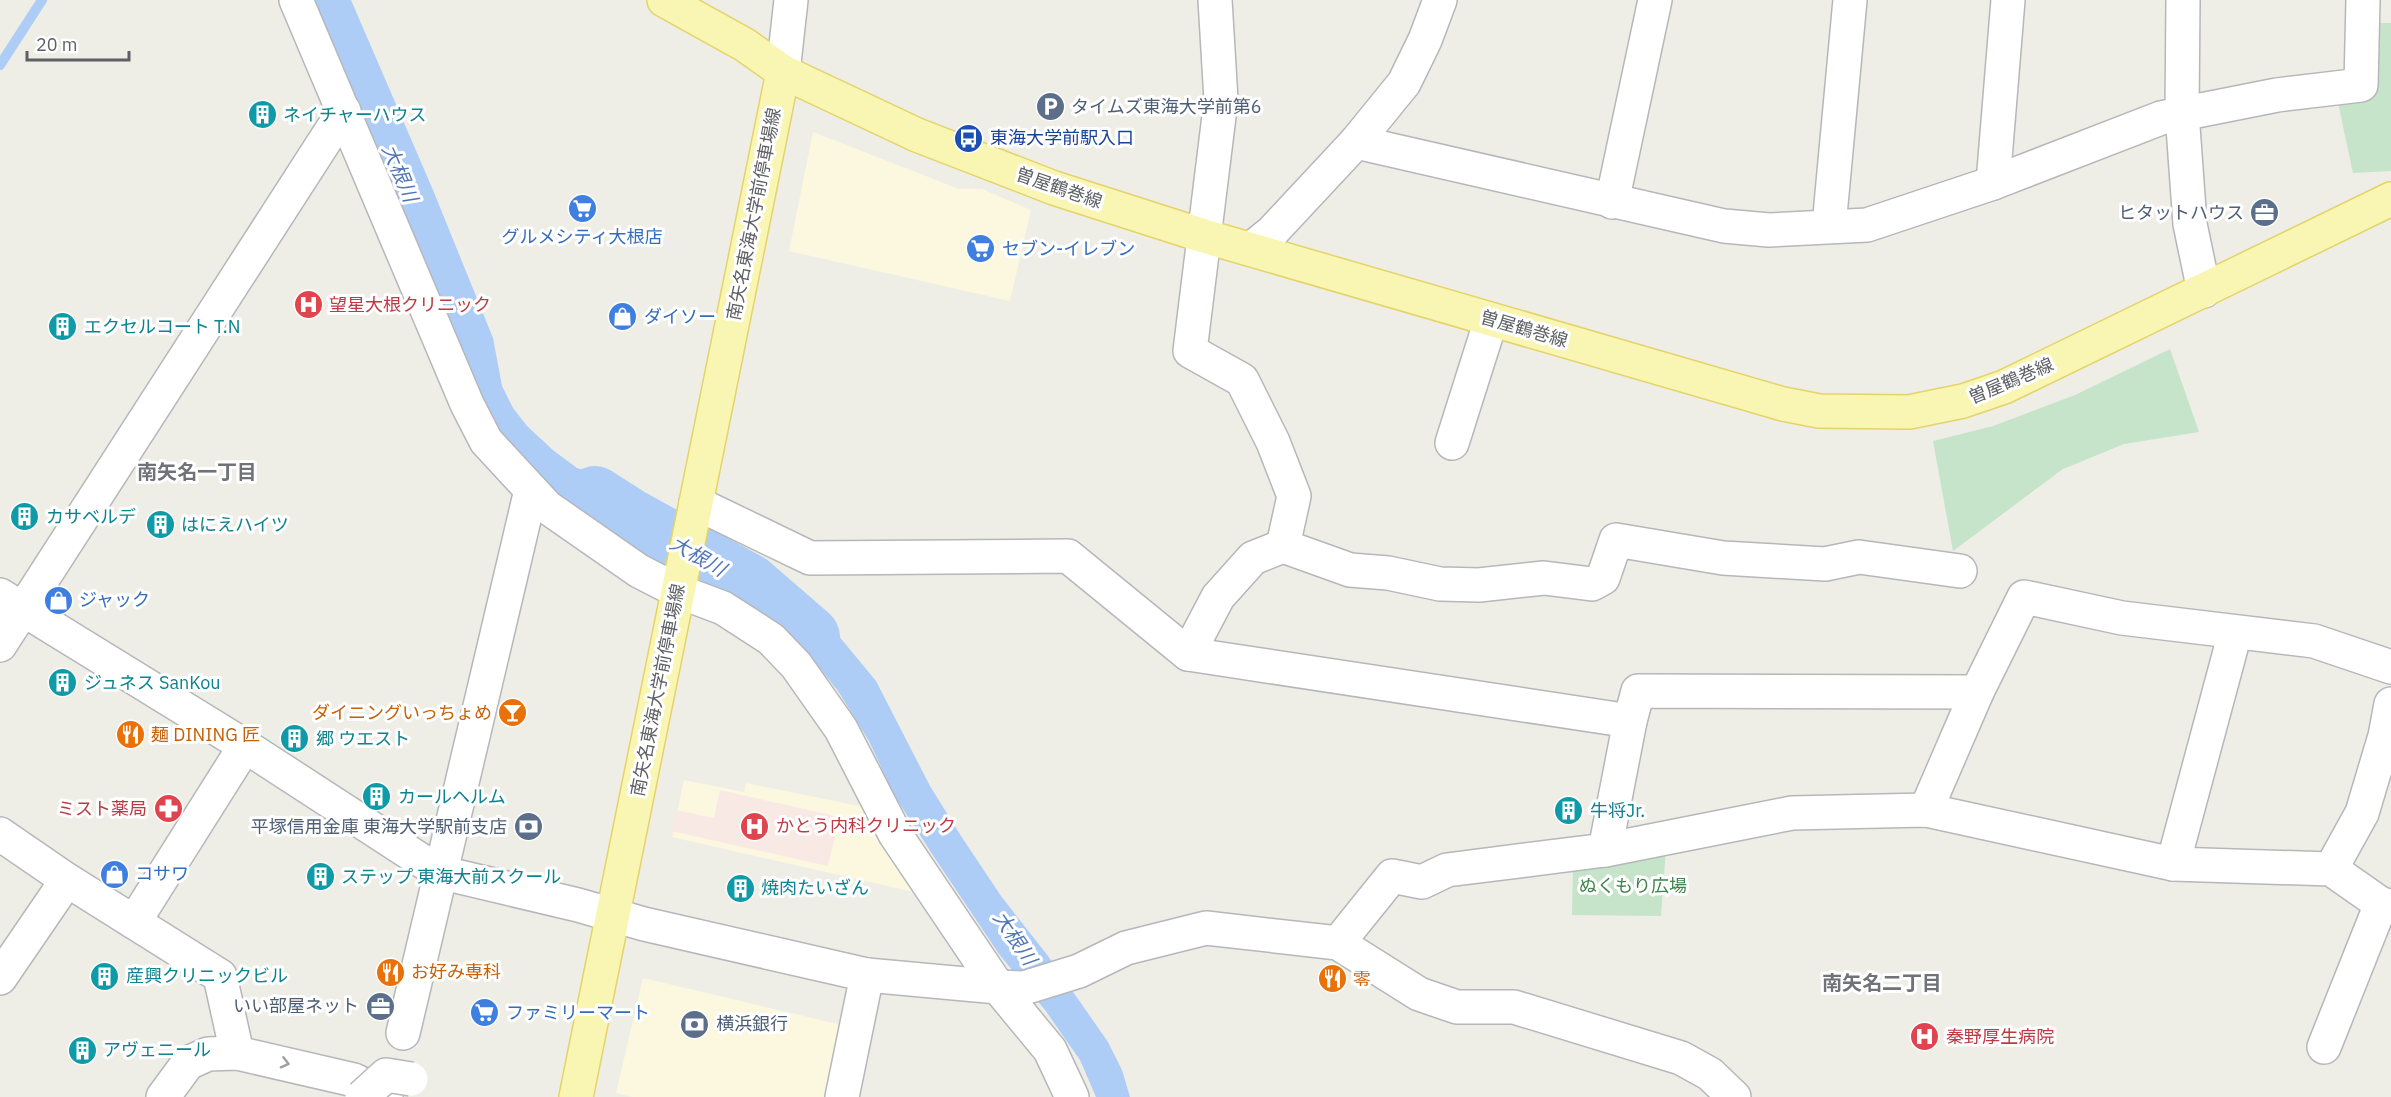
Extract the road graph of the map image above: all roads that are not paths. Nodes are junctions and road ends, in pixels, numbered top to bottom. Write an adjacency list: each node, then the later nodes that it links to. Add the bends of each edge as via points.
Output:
1 (296, 0): 12 (street)
2 (664, 0): 11 (main road, 曽屋鶴巻線, via 745,45)
3 (791, 0): 11 (street)
4 (1215, 0): 19 (street, via 1221,100)
5 (1440, 0): 14 (street, via 1404,83)
6 (1655, 0): 17 (street)
7 (1850, 0): 18 (street)
8 (2008, 0): 15 (street)
9 (2183, 0): 13 (street)
10 (2363, 0): 13 (street, via 2361,85 2277,95)
11 (783, 72): 19 (main road, 曽屋鶴巻線, via 917,135 1054,188); 25 (main road, 南矢名東海大学前停車場線)
12 (344, 111): 24 (street, via 467,404 486,441); 29 (street)
13 (2182, 113): 15 (street); 21 (street, via 2190,224)
14 (1356, 142): 17 (street); 20 (street, via 1272,232)
15 (1993, 183): 18 (street, via 1867,225)
16 (2391, 199): 21 (main road, 曽屋鶴巻線)
17 (1612, 202): 18 (street, via 1724,226 1769,230)
18 (1829, 226)
19 (1204, 236): 20 (main road, 曽屋鶴巻線); 26 (street, via 1190,351 1242,380 1273,442 1293,496)
20 (1251, 249): 22 (main road, 曽屋鶴巻線)
21 (2204, 291): 22 (main road, 曽屋鶴巻線, via 2004,387 1963,401 1909,412 1819,411 1783,404)
22 (1491, 320): 23 (street)
23 (1452, 443)
24 (531, 490): 28 (street, via 547,507 639,571); 43 (street)
25 (694, 509): 28 (main road, 南矢名東海大学前停車場線); 32 (street, via 810,558 1068,556)
26 (1283, 546): 27 (street, via 1350,570 1449,584 1544,578 1592,584 1603,578 1616,540 1723,558 1825,564 1859,557); 32 (street, via 1253,558 1218,597)
27 (1960, 571)
28 (679, 587): 46 (main road, 南矢名東海大学前停車場線); 51 (street, via 723,608 771,639 796,665 841,729 895,834)
29 (12, 602): 31 (street); 37 (street)
30 (2235, 633): 33 (street, via 2314,641); 34 (street, via 2122,618 2024,597); 41 (street)
31 (0, 645)
32 (1188, 654): 36 (street)
33 (2391, 667)
34 (1977, 692): 36 (street, via 1638,691); 38 (street)
35 (2391, 704): 42 (street, via 2362,813)
36 (1630, 721): 40 (street)
37 (245, 746): 43 (street); 47 (street)
38 (1926, 810): 40 (street, via 1792,813); 41 (street)
39 (0, 834): 44 (street)
40 (1605, 850): 48 (street, via 1447,870 1422,882 1392,876)
41 (2173, 864): 42 (street)
42 (2331, 869): 45 (street)
43 (439, 872): 46 (street); 52 (street)
44 (67, 880): 47 (street); 50 (street)
45 (2386, 905): 53 (street)
46 (612, 915): 49 (street); 58 (main road, 南矢名東海大学前停車場線)
47 (134, 922): 54 (street, via 220,976)
48 (1338, 943): 51 (street, via 1206,928 1126,948 1078,971); 61 (street, via 1419,994 1456,1007 1514,1007 1681,1058 1710,1074)
49 (867, 975): 51 (street); 59 (street)
50 (0, 978)
51 (1011, 987): 60 (street, via 1050,1050)
52 (403, 1032)
53 (2324, 1047)
54 (237, 1053): 55 (street, one-way to 55, via 354,1080); 56 (street, via 208,1054 188,1062)
55 (393, 1078): 57 (street, bridge)
56 (163, 1097)
57 (362, 1097)
58 (576, 1097)
59 (842, 1097)
60 (1072, 1097)
61 (1734, 1097)

